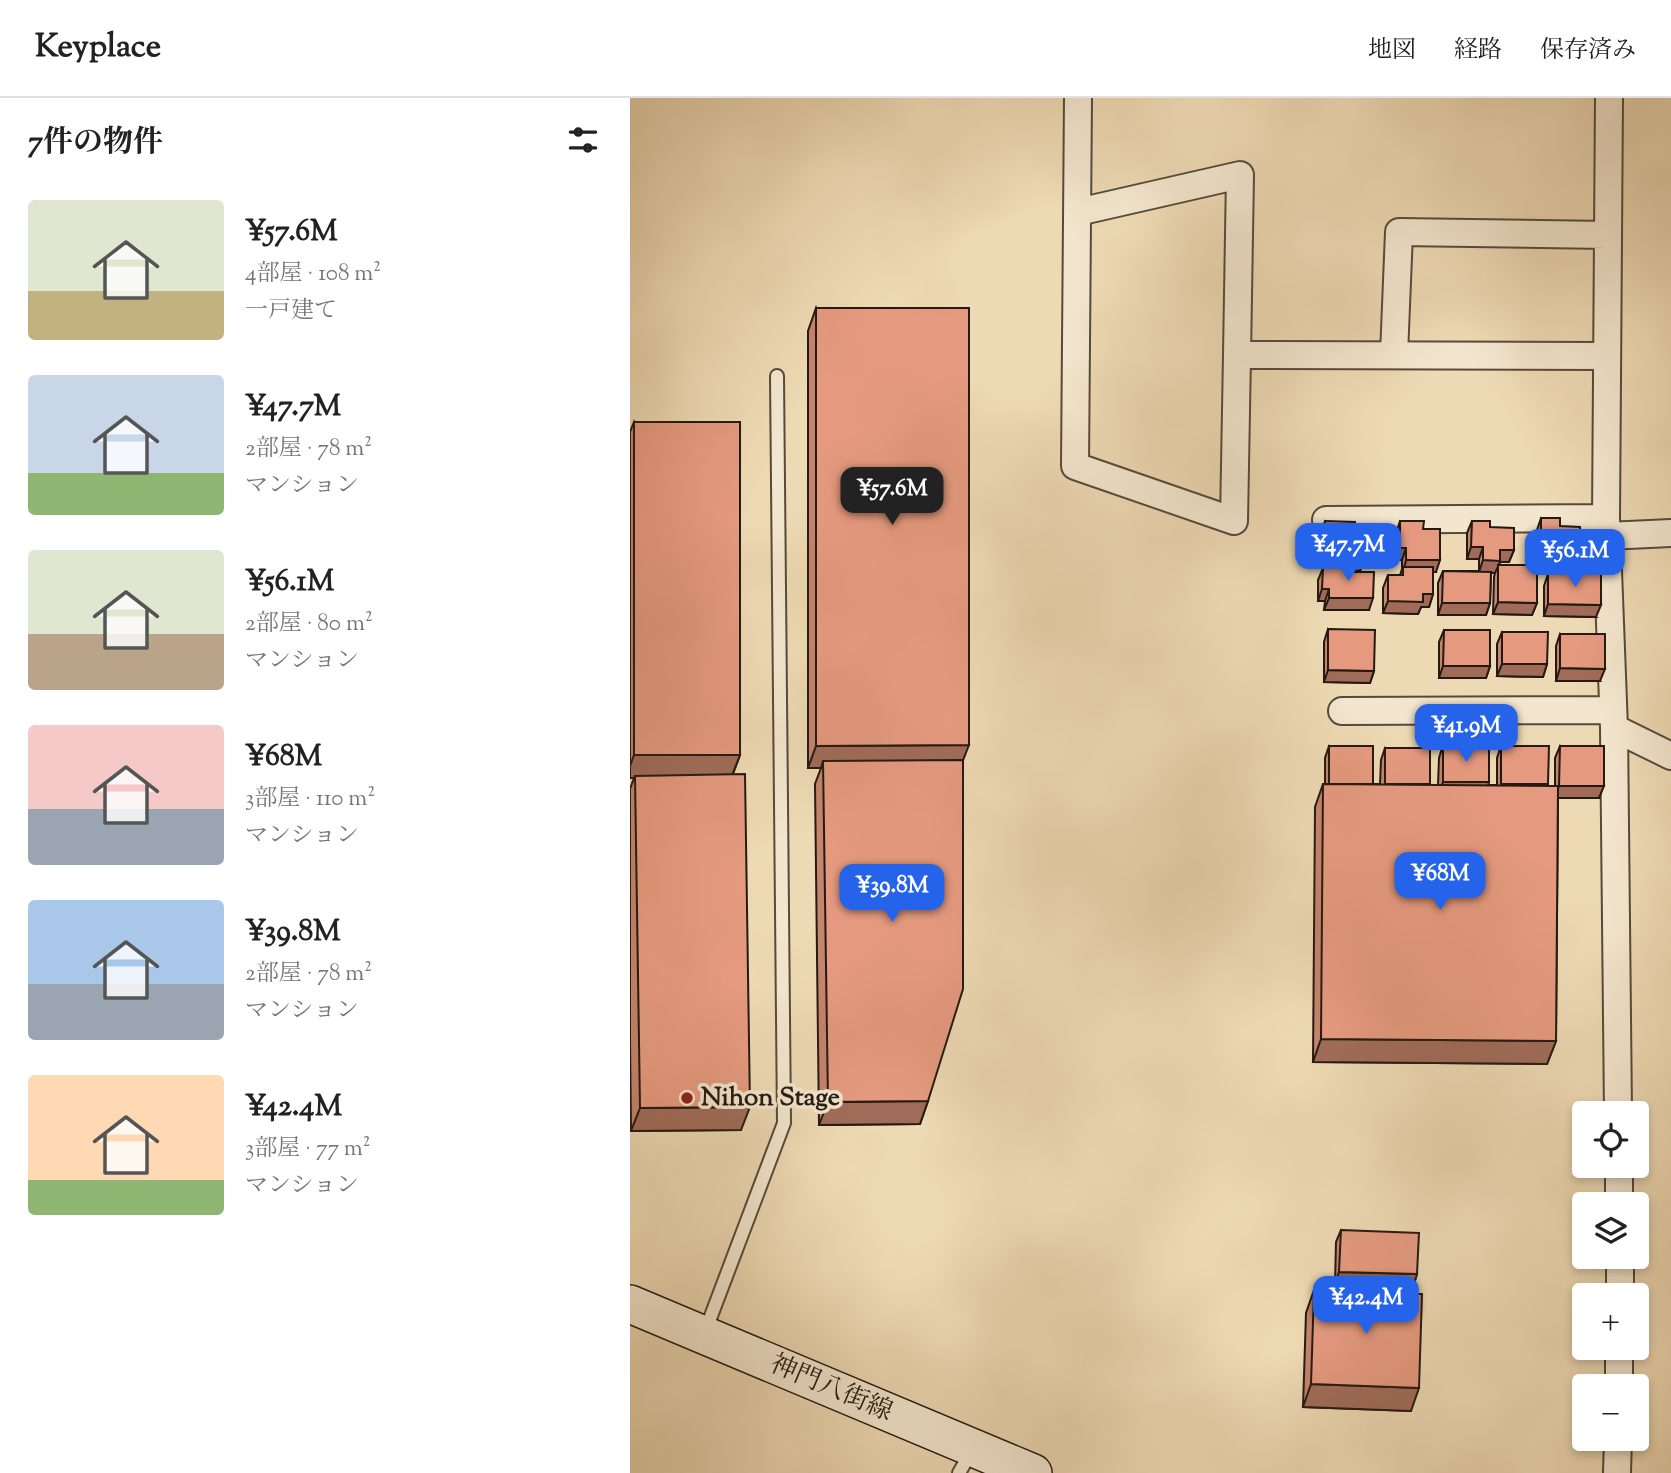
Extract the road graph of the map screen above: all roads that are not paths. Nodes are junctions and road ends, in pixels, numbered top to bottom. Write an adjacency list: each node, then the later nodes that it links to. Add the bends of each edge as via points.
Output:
1 (1078, 98): 3 (street)
2 (1609, 98): 4 (street)
3 (1078, 212): 5 (street, via 1240,175); 5 (street, via 1075,466 1234,521)
4 (1608, 235): 6 (street, via 1399,232); 7 (street)
5 (1237, 355): 6 (street)
6 (1394, 355): 7 (street)
7 (1607, 356): 10 (street)
8 (778, 376): 17 (lane, via 785,1123)
9 (1326, 520): 10 (street)
10 (1607, 527): 11 (street); 13 (street)
11 (1671, 533)
12 (1342, 711): 13 (street)
13 (1614, 719): 14 (street); 15 (street)
14 (1671, 756)
15 (1618, 1101)
16 (630, 1304): 17 (main road, 神門八街線)
17 (704, 1335): 19 (main road, 神門八街線)
18 (1618, 1451): 21 (street)
19 (966, 1460): 20 (main road, 神門八街線)
20 (1032, 1473)
21 (1617, 1473)

